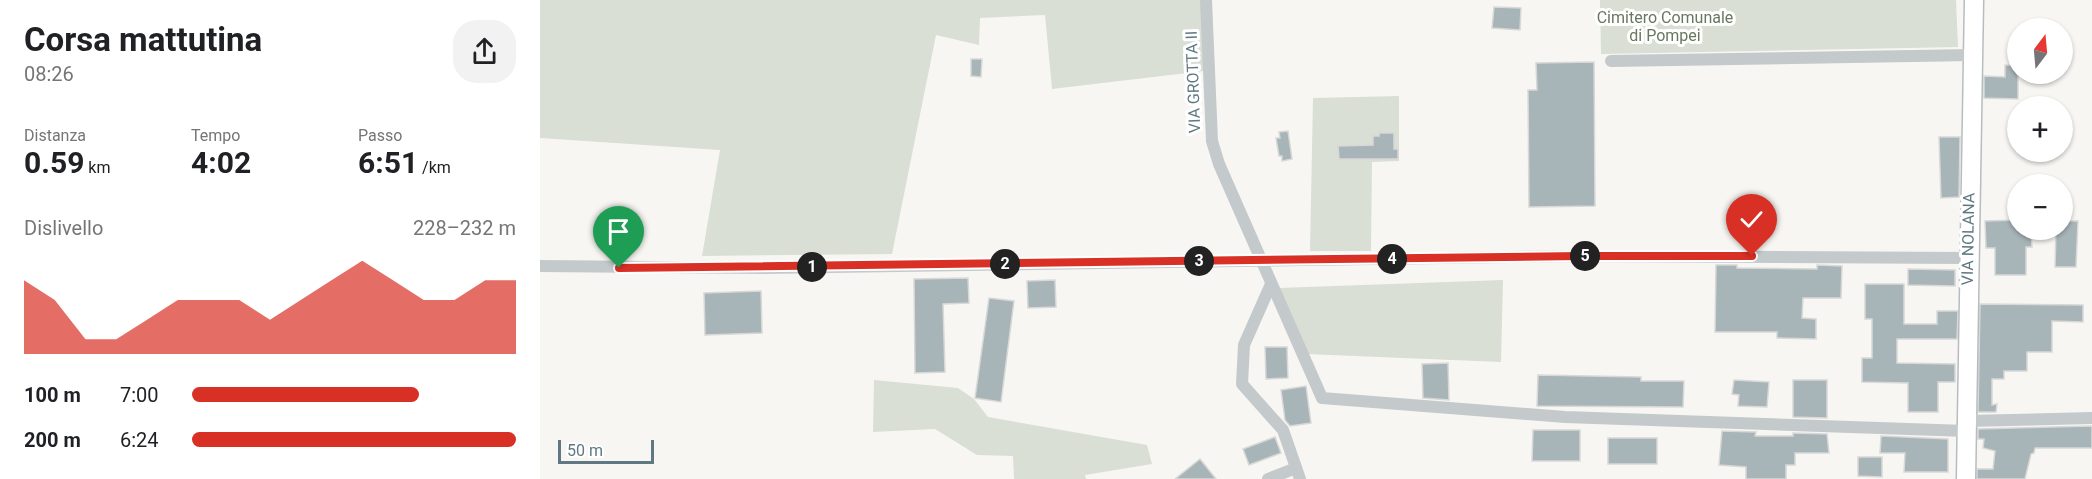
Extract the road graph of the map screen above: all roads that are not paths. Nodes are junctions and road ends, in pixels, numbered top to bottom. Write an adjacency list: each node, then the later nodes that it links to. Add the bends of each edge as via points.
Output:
1 (1206, 0): 6 (street, VIA GROTTA II, via 1212,141)
2 (1974, 0): 3 (street, VIA NOLANA)
3 (1974, 55): 4 (street); 5 (street, VIA NOLANA)
4 (1611, 61)
5 (1968, 258): 6 (street, via 1580,256); 10 (street, VIA NOLANA)
6 (1261, 261): 7 (street, via 763,268); 8 (street, VIA GROTTA II)
7 (540, 266)
8 (1271, 284): 10 (street, VIA GROTTA II, via 1322,398 1565,417); 11 (street, via 1244,345 1242,384 1283,430)
9 (2092, 418): 10 (street)
10 (1966, 426): 13 (street, VIA NOLANA)
11 (1298, 474): 12 (street)
12 (1268, 479)
13 (1966, 479)

